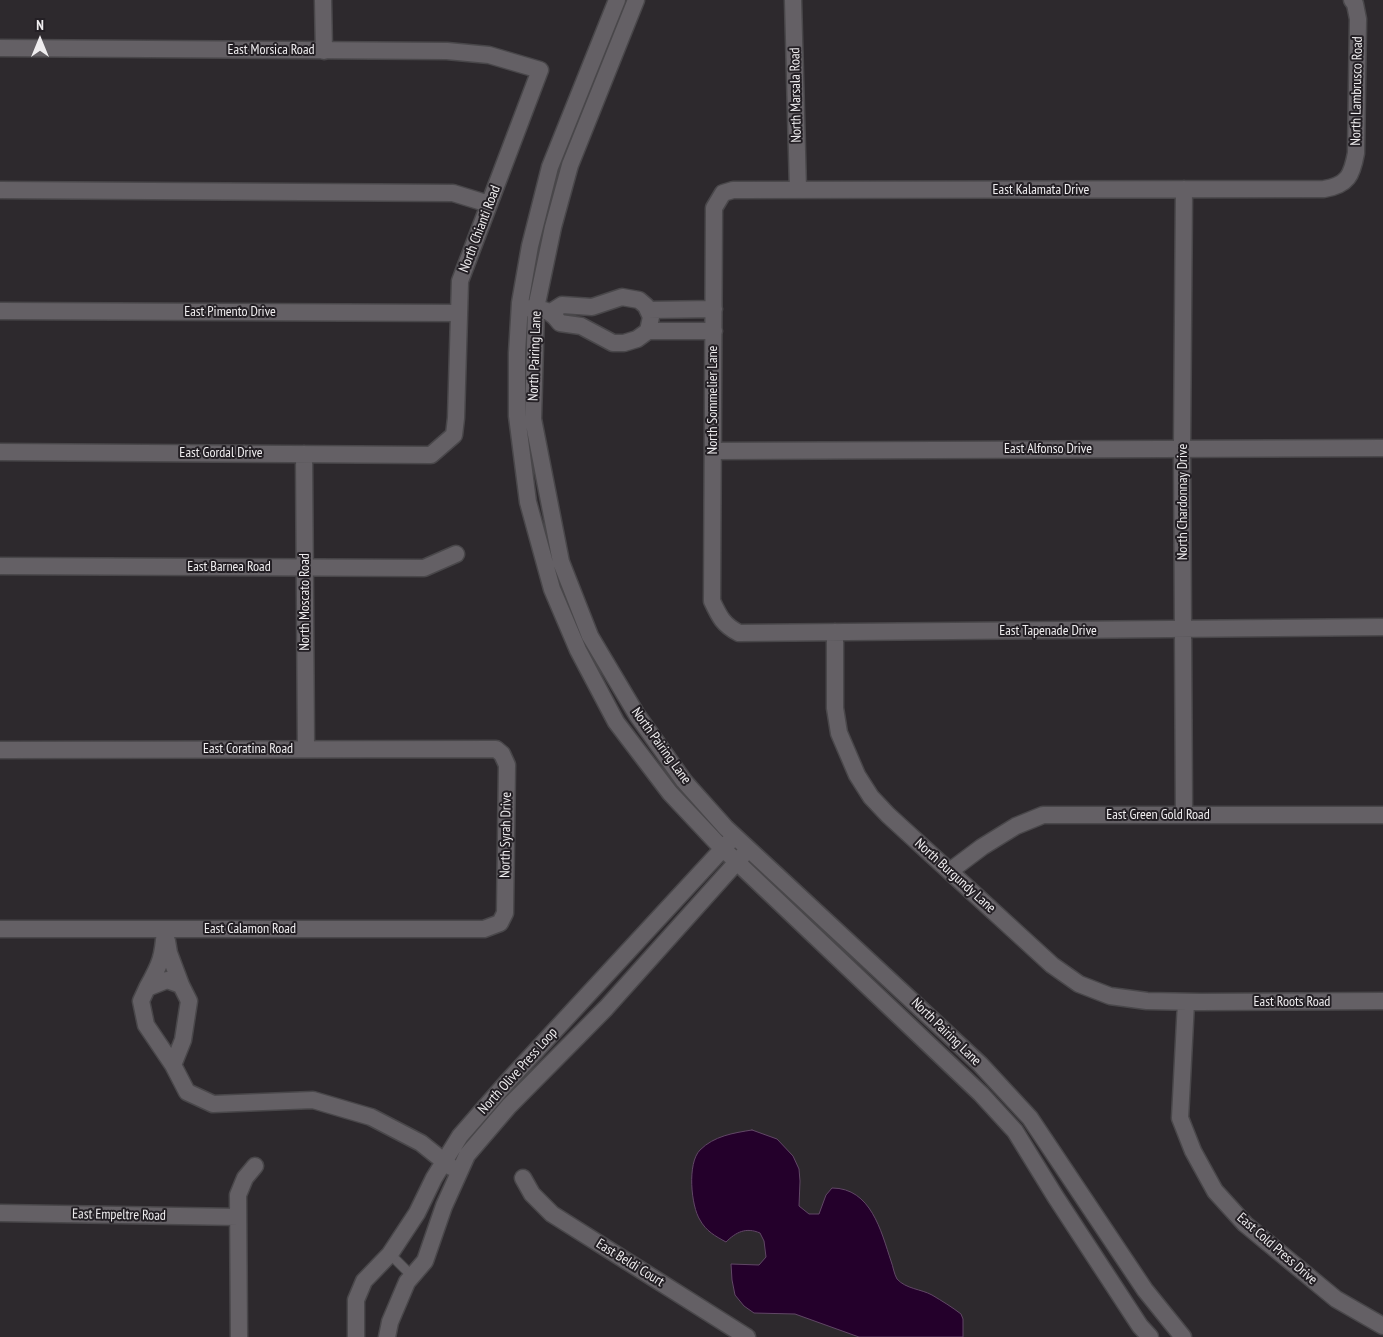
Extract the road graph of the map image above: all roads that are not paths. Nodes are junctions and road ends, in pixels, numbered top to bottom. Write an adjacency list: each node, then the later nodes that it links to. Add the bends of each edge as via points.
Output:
1 (323, 0): 7 (street)
2 (617, 0): 15 (street, North Pairing Lane, via 550,167 530,246)
3 (636, 0): 15 (street, North Pairing Lane, via 570,165)
4 (794, 0): 13 (street, North Marsala Road)
5 (1352, 0): 9 (street, North Lambrusco Road, via 1356,4 1358,19 1356,153 1353,170)
6 (0, 48): 7 (street, East Morsica Road)
7 (324, 51): 8 (street, East Morsica Road, via 447,51 489,55)
8 (540, 70): 14 (street, North Chianti Road)
9 (1346, 180): 10 (street, East Kalamata Drive, via 1337,187 1324,189)
10 (1184, 189): 13 (street, East Kalamata Drive); 24 (street, North Chardonnay Drive)
11 (0, 190): 14 (street, via 454,193)
12 (733, 190): 13 (street, East Kalamata Drive); 16 (street, North Sommelier Lane, via 723,193 714,208)
13 (798, 190)
14 (489, 204): 19 (street, North Chianti Road, via 460,281)
15 (536, 309): 17 (street, via 562,305 592,307 622,297 640,300); 20 (street, via 560,323 581,326 613,343 637,340); 40 (street, North Pairing Lane, via 533,419 561,562 590,636 637,715 684,781); 41 (street, North Pairing Lane, via 517,353 517,416 528,502 552,589 578,650 616,722 670,793)
16 (714, 309): 17 (street); 21 (street, North Sommelier Lane)
17 (648, 310): 20 (street, via 651,317)
18 (0, 311): 19 (street, East Pimento Drive)
19 (459, 313): 23 (street, North Chianti Road, via 454,435)
20 (648, 331): 21 (street)
21 (714, 331): 25 (street, North Sommelier Lane)
22 (1383, 448): 24 (street, East Alfonso Drive)
23 (439, 449): 27 (street, East Gordal Drive, via 431,455)
24 (1182, 449): 25 (street, East Alfonso Drive); 33 (street, North Chardonnay Drive)
25 (713, 451): 31 (street, North Sommelier Lane, via 712,601)
26 (0, 452): 27 (street, East Gordal Drive)
27 (304, 454): 30 (street, North Moscato Road)
28 (456, 554): 30 (street, East Barnea Road, via 424,568)
29 (0, 566): 30 (street, East Barnea Road)
30 (305, 567): 35 (street, North Moscato Road)
31 (720, 618): 34 (street, East Tapenade Drive, via 728,628 739,633)
32 (1383, 628): 33 (street, East Tapenade Drive)
33 (1183, 629): 34 (street, East Tapenade Drive); 38 (street, North Chardonnay Drive)
34 (835, 632): 44 (street, North Burgundy Lane, via 835,708 839,733 857,775 888,815)
35 (306, 749): 36 (street, East Coratina Road); 37 (street, East Coratina Road)
36 (496, 749): 45 (street, North Syrah Drive, via 507,765 505,913)
37 (0, 750)
38 (1184, 815): 39 (street, East Green Gold Road); 44 (street, East Green Gold Road, via 1043,815 1016,826)
39 (1383, 815)
40 (735, 836): 41 (street, North Olive Press Loop); 42 (street, North Pairing Lane)
41 (723, 849): 43 (street, North Pairing Lane); 53 (street, North Olive Press Loop)
42 (749, 849): 43 (street, North Olive Press Loop); 69 (street, North Pairing Lane, via 974,1058 1030,1118 1145,1290)
43 (737, 862): 54 (street, North Olive Press Loop, via 606,1008 509,1106); 68 (street, North Pairing Lane, via 967,1080 1015,1131 1134,1318)
44 (950, 872): 51 (street, North Burgundy Lane, via 1052,964 1079,984 1110,996)
45 (500, 924): 47 (street, East Calamon Road, via 484,929)
46 (0, 929): 47 (street, East Calamon Road)
47 (165, 929): 48 (street, via 169,953); 49 (street, via 162,960)
48 (181, 985): 49 (street, via 167,980); 52 (street, via 189,1000 183,1040)
49 (147, 988): 52 (street, via 141,1001 146,1025)
50 (1383, 1001): 51 (street, East Roots Road)
51 (1193, 1002): 63 (street, East Cold Press Drive, via 1180,1118 1193,1151 1216,1191 1245,1224 1336,1299)
52 (173, 1065): 55 (street, via 187,1092 213,1104 312,1100 371,1117 421,1143)
53 (460, 1136): 54 (lane); 55 (street, North Olive Press Loop)
54 (473, 1148): 57 (street, North Olive Press Loop)
55 (444, 1162): 57 (street); 61 (street, North Olive Press Loop, via 417,1213)
56 (255, 1166): 60 (street, via 245,1178 238,1195)
57 (458, 1173): 62 (street, North Olive Press Loop, via 425,1261)
58 (522, 1178): 67 (street, East Beldi Court, via 532,1194 552,1214)
59 (0, 1213): 60 (street, East Empeltre Road)
60 (238, 1217): 64 (street)
61 (390, 1254): 62 (lane); 65 (street, North Olive Press Loop, via 364,1281 356,1300)
62 (412, 1276): 66 (street, North Olive Press Loop, via 390,1322)
63 (1383, 1326)
64 (239, 1337)
65 (356, 1337)
66 (387, 1337)
67 (747, 1337)
68 (1150, 1337)
69 (1182, 1337)

